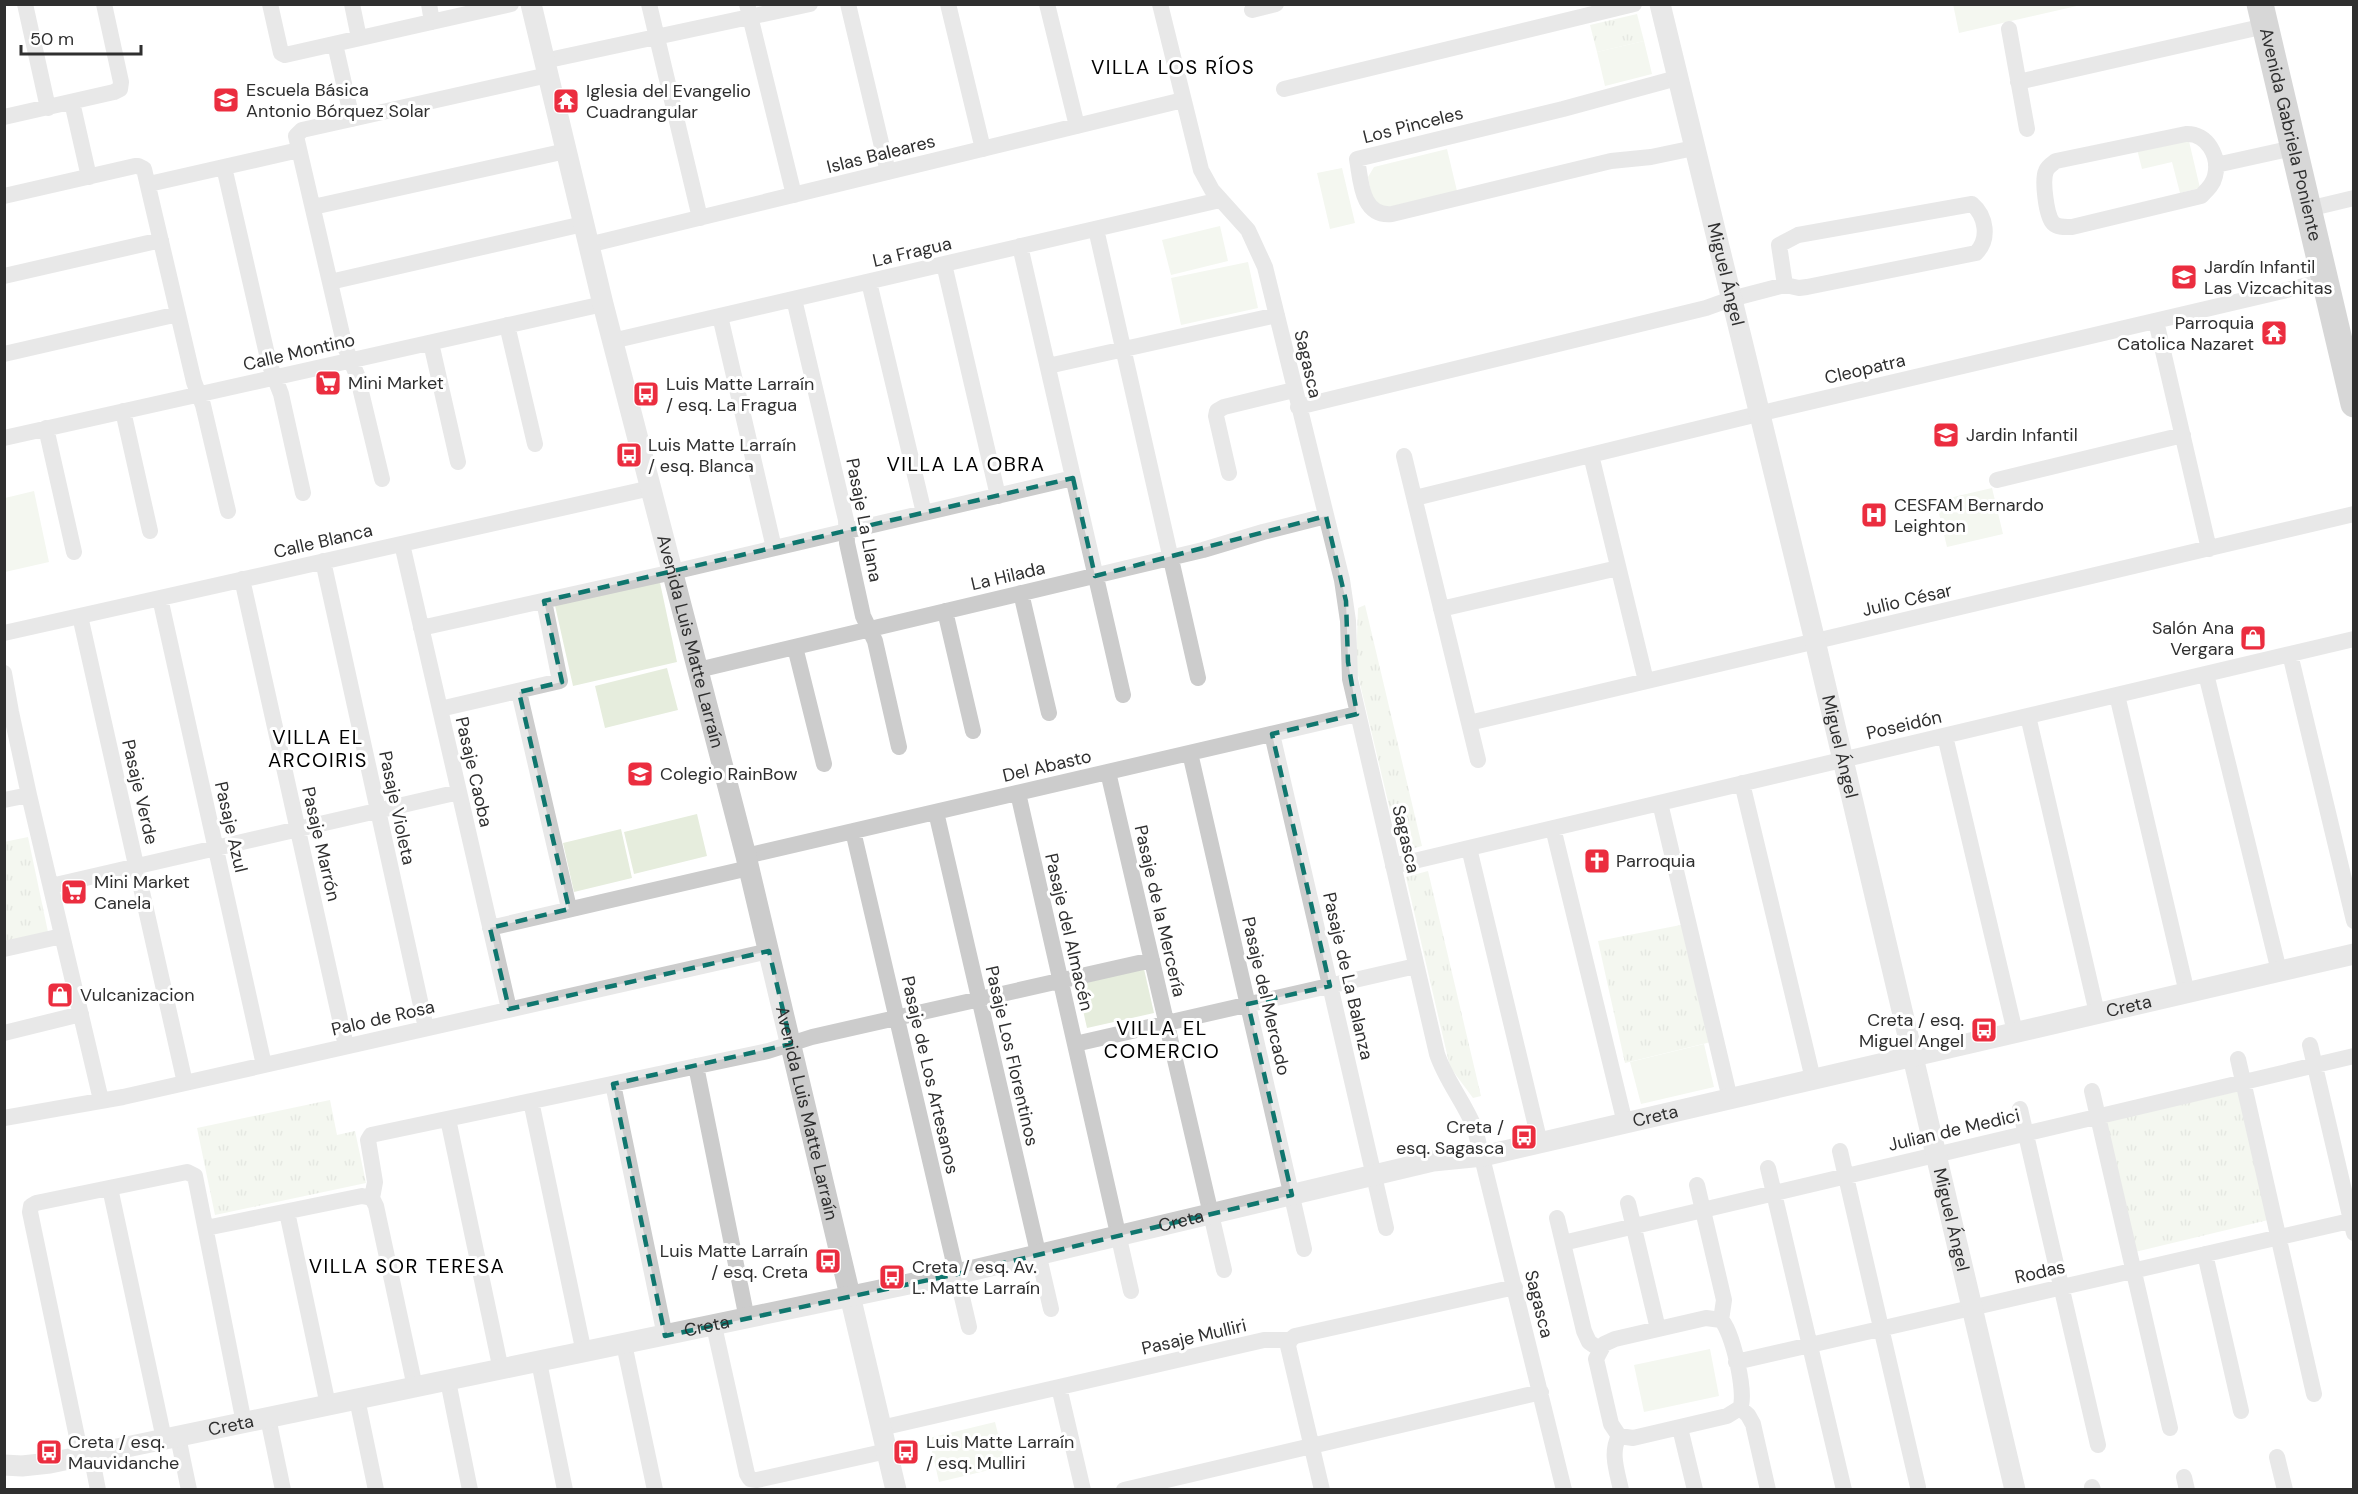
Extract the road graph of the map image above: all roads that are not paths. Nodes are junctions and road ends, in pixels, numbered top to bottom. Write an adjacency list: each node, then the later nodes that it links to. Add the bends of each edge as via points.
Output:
1 (25, 4): 31 (street)
2 (104, 4): 30 (street, via 120,89)
3 (270, 4): 24 (street, via 282,54)
4 (352, 4): 23 (street)
5 (429, 4): 20 (street)
6 (511, 4): 20 (street)
7 (531, 4): 25 (street, Avenida Luis Matte Larraín)
8 (649, 4): 22 (street)
9 (810, 4): 18 (street)
10 (848, 4): 43 (street)
11 (948, 4): 38 (street)
12 (1047, 4): 34 (street)
13 (1160, 4): 29 (street, Sagasca)
14 (1275, 4): 17 (street)
15 (1634, 4): 28 (street)
16 (1660, 4): 26 (street, Miguel Ángel)
17 (1252, 10)
18 (749, 11): 22 (street); 46 (street)
19 (2262, 15): 27 (street); 37 (main road, Avenida Gabriela Poniente)
20 (432, 22): 23 (street)
21 (2009, 29): 27 (street)
22 (657, 37): 25 (street); 52 (street)
23 (359, 38): 24 (street)
24 (335, 44): 33 (street)
25 (546, 68): 33 (street); 40 (street, Avenida Luis Matte Larraín)
26 (1677, 78): 36 (street, Miguel Ángel); 36 (street, Los Pinceles, via 1357,159 1365,199 1378,213 1392,214 1611,161)
27 (2018, 82): 35 (street)
28 (1284, 89)
29 (1183, 100): 34 (street, Islas Baleares); 49 (street, Sagasca, via 1201,170)
30 (72, 102): 31 (street); 44 (street)
31 (48, 108): 32 (street)
32 (4, 117)
33 (352, 119): 39 (street, via 298,133)
34 (1077, 126): 38 (street, Islas Baleares)
35 (2027, 129)
36 (1694, 148): 65 (street, Miguel Ángel)
37 (2294, 148): 41 (street); 51 (main road, Avenida Gabriela Poniente)
38 (983, 149): 43 (street, Islas Baleares)
39 (299, 150): 42 (street); 50 (street)
40 (566, 151): 50 (street); 53 (street, Avenida Luis Matte Larraín)
41 (2216, 165): 41 (street, via 2209,188 2187,200 2072,227 2059,227 2049,216 2043,183 2048,167 2056,161 2196,134 2203,137)
42 (224, 167): 45 (street); 78 (street)
43 (888, 172): 46 (street, Islas Baleares)
44 (89, 177): 45 (street, via 138,166 142,167); 47 (street)
45 (148, 184): 55 (street)
46 (794, 195): 52 (street, Islas Baleares)
47 (4, 196)
48 (2354, 198): 51 (street)
49 (1220, 200): 54 (street, La Fragua); 68 (street, Sagasca, via 1256,242)
50 (313, 207): 61 (street)
51 (2308, 209): 60 (main road, Avenida Gabriela Poniente)
52 (700, 218): 56 (street, Islas Baleares)
53 (583, 224): 56 (street, Avenida Luis Matte Larraín); 61 (street)
54 (1096, 229): 57 (street, La Fragua); 74 (street)
55 (161, 240): 59 (street); 67 (street)
56 (588, 245): 66 (street, Avenida Luis Matte Larraín)
57 (1020, 246): 58 (street, La Fragua); 77 (street)
58 (944, 264): 62 (street, La Fragua); 98 (street)
59 (4, 276)
60 (2325, 281): 70 (street, Cleopatra); 81 (main road, Avenida Gabriela Poniente)
61 (330, 282): 76 (street)
62 (869, 282): 64 (street, La Fragua); 101 (street)
63 (1785, 285): 63 (street, via 1779,245 1798,235 1960,205 1972,204 1981,212 1985,237 1976,253 1807,287); 65 (street)
64 (794, 299): 69 (street, La Fragua); 105 (street, Pasaje La Llana)
65 (1731, 299): 82 (street); 84 (street, Miguel Ángel)
66 (603, 304): 71 (street, Calle Montino); 72 (street, Avenida Luis Matte Larraín)
67 (178, 314): 75 (street); 80 (street)
68 (1276, 315): 74 (street); 79 (street, Sagasca)
69 (720, 316): 72 (street, La Fragua); 107 (street)
70 (2156, 321): 84 (street, Cleopatra); 86 (street)
71 (507, 325): 73 (street, Calle Montino); 88 (street)
72 (612, 341): 96 (street, Avenida Luis Matte Larraín)
73 (431, 343): 76 (street, Calle Montino); 91 (street)
74 (1123, 349): 77 (street); 110 (street)
75 (4, 354)
76 (351, 360): 78 (street, Calle Montino); 94 (street)
77 (1048, 366): 93 (street)
78 (274, 377): 80 (street, Calle Montino); 97 (street)
79 (1294, 390): 82 (street, Sagasca); 92 (street, via 1219,409 1216,416)
80 (199, 394): 83 (street, Calle Montino); 100 (street)
81 (2354, 404)
82 (1299, 407): 103 (street, Sagasca)
83 (123, 411): 85 (street, Calle Montino); 104 (street)
84 (1758, 414): 89 (street, Cleopatra); 126 (street, Miguel Ángel)
85 (46, 428): 87 (street, Calle Montino); 109 (street)
86 (2183, 435): 95 (street); 108 (street)
87 (4, 438)
88 (535, 444)
89 (1591, 455): 99 (street, Cleopatra); 112 (street)
90 (1404, 456): 99 (street)
91 (458, 462)
92 (1229, 473)
93 (1073, 478): 98 (street); 114 (street)
94 (382, 479)
95 (1997, 480)
96 (651, 488): 106 (street, Calle Blanca); 113 (street, Avenida Luis Matte Larraín)
97 (303, 493)
98 (998, 496): 101 (street)
99 (1414, 498): 119 (street)
100 (228, 511)
101 (924, 513): 105 (street)
102 (2354, 514): 108 (street, Julio César)
103 (1326, 516): 110 (street, La Hilada); 140 (street, Sagasca, via 1346,601 1348,662)
104 (150, 531)
105 (847, 531): 107 (street); 123 (street, Pasaje La Llana, via 863,616)
106 (402, 544): 111 (street, Calle Blanca); 122 (street, Pasaje Caoba)
107 (774, 548): 113 (street)
108 (2210, 549): 126 (street, Julio César)
109 (74, 552)
110 (1171, 558): 114 (street, La Hilada); 132 (street)
111 (322, 561): 115 (street, Calle Blanca); 158 (street, Pasaje Violeta)
112 (1618, 568): 119 (street); 133 (street)
113 (673, 572): 118 (street); 129 (street, Avenida Luis Matte Larraín)
114 (1095, 576): 116 (street, La Hilada); 135 (street)
115 (242, 579): 117 (street, Calle Blanca); 161 (street, Pasaje Marrón)
116 (1021, 593): 120 (street, La Hilada); 139 (street)
117 (160, 598): 121 (street, Calle Blanca); 163 (street, Pasaje Azul)
118 (544, 601): 122 (street); 134 (street, via 560,681)
119 (1441, 609): 142 (street)
120 (945, 611): 123 (street, La Hilada); 143 (street)
121 (80, 616): 124 (street, Calle Blanca); 166 (street, Pasaje Verde)
122 (421, 628): 137 (street, Pasaje Caoba)
123 (869, 629): 127 (street, La Hilada); 146 (street, Pasaje La Llana)
124 (4, 633)
125 (2354, 639): 128 (street, Poseidón)
126 (1815, 641): 133 (street, Julio César); 149 (street, Miguel Ángel)
127 (795, 647): 129 (street, La Hilada); 150 (street)
128 (2290, 654): 131 (street, Poseidón); 170 (street)
129 (698, 670): 165 (street, Avenida Luis Matte Larraín)
130 (4, 673): 138 (street)
131 (2206, 674): 136 (street, Poseidón); 178 (street)
132 (1198, 678)
133 (1646, 681): 142 (street, Julio César)
134 (519, 692): 137 (street); 169 (street)
135 (1123, 695)
136 (2117, 695): 141 (street, Poseidón); 181 (street)
137 (440, 709): 153 (street, Pasaje Caoba)
138 (8, 713): 155 (street)
139 (1049, 713)
140 (1357, 714): 144 (street, Del Abasto); 167 (street, Sagasca)
141 (2028, 716): 145 (street, Poseidón); 186 (street)
142 (1469, 723): 148 (street)
143 (973, 731)
144 (1272, 734): 147 (street, Del Abasto); 180 (street, Pasaje de La Balanza)
145 (1945, 736): 149 (street, Poseidón); 190 (street)
146 (899, 747)
147 (1190, 753): 151 (street, Del Abasto); 183 (street, Pasaje del Mercado)
148 (1478, 760)
149 (1843, 760): 152 (street, Poseidón); 196 (street, Miguel Ángel)
150 (824, 764)
151 (1108, 772): 154 (street, Del Abasto); 176 (street, Pasaje de la Mercería)
152 (1742, 783): 157 (street, Poseidón); 202 (street)
153 (459, 792): 158 (street); 171 (street, Pasaje Caoba)
154 (1018, 793): 159 (street, Del Abasto); 179 (street, Pasaje del Almacén)
155 (29, 795): 156 (street); 168 (street)
156 (4, 800)
157 (1660, 803): 160 (street, Poseidón); 207 (street)
158 (378, 811): 161 (street); 189 (street, Pasaje Violeta)
159 (936, 812): 162 (street, Del Abasto); 182 (street, Pasaje Los Florentinos)
160 (1553, 828): 164 (street, Poseidón); 214 (street)
161 (298, 830): 163 (street); 195 (street, Pasaje Marrón)
162 (853, 831): 165 (street, Del Abasto); 187 (street, Pasaje de Los Artesanos)
163 (216, 848): 166 (street); 199 (street, Pasaje Azul)
164 (1469, 848): 167 (street, Poseidón); 216 (street)
165 (747, 862): 169 (street, Del Abasto); 174 (street, Avenida Luis Matte Larraín)
166 (136, 866): 168 (street); 204 (street, Pasaje Verde)
167 (1393, 866): 177 (street, Sagasca)
168 (51, 886): 172 (street)
169 (569, 908): 171 (street, Del Abasto)
170 (2354, 921)
171 (490, 928): 184 (street, Pasaje Caoba)
172 (62, 936): 173 (street); 185 (street)
173 (4, 949)
174 (768, 951): 184 (street, Palo de Rosa); 192 (street, Avenida Luis Matte Larraín)
175 (2354, 954): 178 (street, Creta)
176 (1152, 960): 179 (street); 188 (street, Pasaje de la Mercería)
177 (1416, 966): 180 (street); 219 (street, Sagasca, via 1442,1068 1471,1117)
178 (2279, 971): 181 (street, Creta)
179 (1060, 980): 182 (street); 193 (street, Pasaje del Almacén)
180 (1330, 986): 183 (street); 221 (street, Pasaje de La Balanza)
181 (2187, 993): 186 (street, Creta)
182 (979, 999): 187 (street); 242 (street, Pasaje Los Florentinos)
183 (1248, 1004): 188 (street); 226 (street, Pasaje del Mercado)
184 (509, 1010): 189 (street, Palo de Rosa)
185 (81, 1014): 191 (street); 208 (street)
186 (2097, 1014): 190 (street, Creta)
187 (897, 1017): 192 (street); 245 (street, Pasaje de Los Artesanos)
188 (1166, 1023): 193 (street); 231 (street, Pasaje de la Mercería)
189 (426, 1028): 195 (street, Palo de Rosa)
190 (2015, 1032): 196 (street, Creta)
191 (4, 1033)
192 (790, 1044): 201 (street); 249 (street, Avenida Luis Matte Larraín)
193 (1075, 1044): 237 (street, Pasaje del Almacén)
194 (2310, 1045): 200 (street)
195 (346, 1046): 199 (street, Palo de Rosa)
196 (1912, 1056): 202 (street, Creta); 218 (street, Miguel Ángel)
197 (2354, 1056): 200 (street, Julian de Medici)
198 (2238, 1059): 203 (street)
199 (264, 1065): 204 (street, Palo de Rosa)
200 (2315, 1065): 203 (street, Julian de Medici); 233 (street)
201 (696, 1066): 205 (street); 252 (street)
202 (1813, 1079): 207 (street, Creta)
203 (2244, 1082): 211 (street, Julian de Medici); 238 (street)
204 (185, 1083): 208 (street, Palo de Rosa)
205 (614, 1084): 209 (street); 258 (street)
206 (2092, 1091): 211 (street)
207 (1730, 1099): 214 (street, Creta)
208 (101, 1100): 212 (street, Palo de Rosa)
209 (531, 1101): 213 (street); 263 (street)
210 (2020, 1109): 215 (street)
211 (2098, 1116): 215 (street, Julian de Medici); 244 (street)
212 (4, 1118)
213 (448, 1119): 227 (street, via 369,1137 375,1186); 266 (street)
214 (1624, 1123): 216 (street, Creta)
215 (2026, 1133): 218 (street, Julian de Medici); 247 (street)
216 (1540, 1143): 219 (street, Creta)
217 (1840, 1150): 222 (street)
218 (1936, 1155): 222 (street, Julian de Medici); 250 (street, Miguel Ángel)
219 (1483, 1156): 221 (street, Creta, via 1433,1161); 246 (street, Sagasca)
220 (1767, 1168): 225 (street)
221 (1374, 1175): 226 (street, Creta); 236 (street, Pasaje de La Balanza)
222 (1846, 1176): 225 (street, Julian de Medici); 257 (street)
223 (1697, 1185): 229 (street)
224 (110, 1188): 235 (street, via 193,1173); 282 (street); 286 (street, via 36,1203 30,1212)
225 (1774, 1193): 229 (street, Julian de Medici); 261 (street)
226 (1292, 1195): 231 (street, Creta); 240 (street, Pasaje del Mercado)
227 (372, 1198): 230 (street, via 362,1196); 268 (street)
228 (1628, 1203): 234 (street)
229 (1703, 1210): 234 (street, Julian de Medici); 253 (street, via 1724,1300)
230 (287, 1212): 235 (street); 273 (street)
231 (1211, 1214): 237 (street, Creta); 243 (street, Pasaje de la Mercería)
232 (1557, 1218): 239 (street)
233 (2353, 1224): 238 (street, Rodas)
234 (1634, 1226): 239 (street, Julian de Medici); 256 (street)
235 (206, 1228): 277 (street)
236 (1386, 1228)
237 (1119, 1236): 242 (street, Creta); 248 (street, Pasaje del Almacén)
238 (2279, 1237): 241 (street, Rodas); 271 (street)
239 (1563, 1243): 262 (street, via 1584,1331 1589,1342)
240 (1304, 1248)
241 (2205, 1254): 244 (street, Rodas); 275 (street)
242 (1038, 1255): 245 (street, Creta); 251 (street, Pasaje Los Florentinos)
243 (1224, 1270)
244 (2133, 1270): 247 (street, Rodas); 280 (street)
245 (957, 1274): 249 (street, Creta); 255 (street, Pasaje de Los Artesanos)
246 (1515, 1287): 259 (street, Pasaje Mulliri, via 1298,1335); 270 (street, Sagasca)
247 (2061, 1287): 250 (street, Rodas); 283 (street)
248 (1131, 1291)
249 (850, 1297): 252 (street, Creta); 278 (street, Avenida Luis Matte Larraín)
250 (1972, 1308): 257 (street, Rodas); 306 (street, Miguel Ángel)
251 (1051, 1309)
252 (747, 1318): 254 (street, Creta)
253 (1721, 1320): 256 (street, via 1706,1318); 265 (street, via 1729,1330)
254 (714, 1326): 258 (street, Creta); 285 (street, via 750,1479)
255 (969, 1327)
256 (1658, 1329): 262 (street, via 1609,1341)
257 (1881, 1329): 261 (street, Rodas); 289 (street)
258 (665, 1336): 260 (street, Creta)
259 (1290, 1340): 269 (street, Pasaje Mulliri, via 1264,1340); 284 (street, via 1288,1346)
260 (624, 1344): 263 (street, Creta); 296 (street)
261 (1810, 1345): 265 (street, Rodas); 305 (street)
262 (1599, 1349): 281 (street, via 1596,1365 1611,1424)
263 (584, 1353): 264 (street, Creta)
264 (539, 1362): 266 (street, Creta); 295 (street)
265 (1736, 1362): 274 (street, via 1743,1399)
266 (501, 1370): 267 (street, Creta)
267 (448, 1381): 268 (street, Creta); 294 (street)
268 (415, 1387): 272 (street, Creta)
269 (1059, 1387): 278 (street, Pasaje Mulliri); 298 (street)
270 (1540, 1392): 284 (street); 301 (street, Sagasca)
271 (2314, 1394)
272 (357, 1399): 273 (street, Creta); 293 (street)
273 (328, 1406): 276 (street, Creta)
274 (1740, 1408): 279 (street, via 1728,1416); 304 (street, via 1753,1424)
275 (2241, 1411)
276 (268, 1418): 277 (street, Creta); 292 (street)
277 (244, 1423): 282 (street, Creta)
278 (881, 1428): 285 (street, Avenida Luis Matte Larraín)
279 (1680, 1428): 281 (street, via 1634,1438); 303 (street)
280 (2169, 1428)
281 (1619, 1436): 302 (street, via 1614,1457)
282 (171, 1438): 286 (street, Creta); 291 (street)
283 (2098, 1445)
284 (1312, 1446): 299 (street); 300 (street)
285 (887, 1451): 297 (street, Avenida Luis Matte Larraín)
286 (86, 1455): 288 (street, Creta, via 37,1465); 290 (street)
287 (2277, 1457): 307 (street)
288 (4, 1465)
289 (1918, 1487)
290 (98, 1490)
291 (189, 1490)
292 (283, 1490)
293 (376, 1490)
294 (470, 1490)
295 (565, 1490)
296 (655, 1490)
297 (896, 1490)
298 (1083, 1490)
299 (1124, 1490)
300 (1322, 1490)
301 (1564, 1490)
302 (1621, 1490)
303 (1695, 1490)
304 (1768, 1490)
305 (1844, 1490)
306 (2015, 1490)
307 (2285, 1490)

